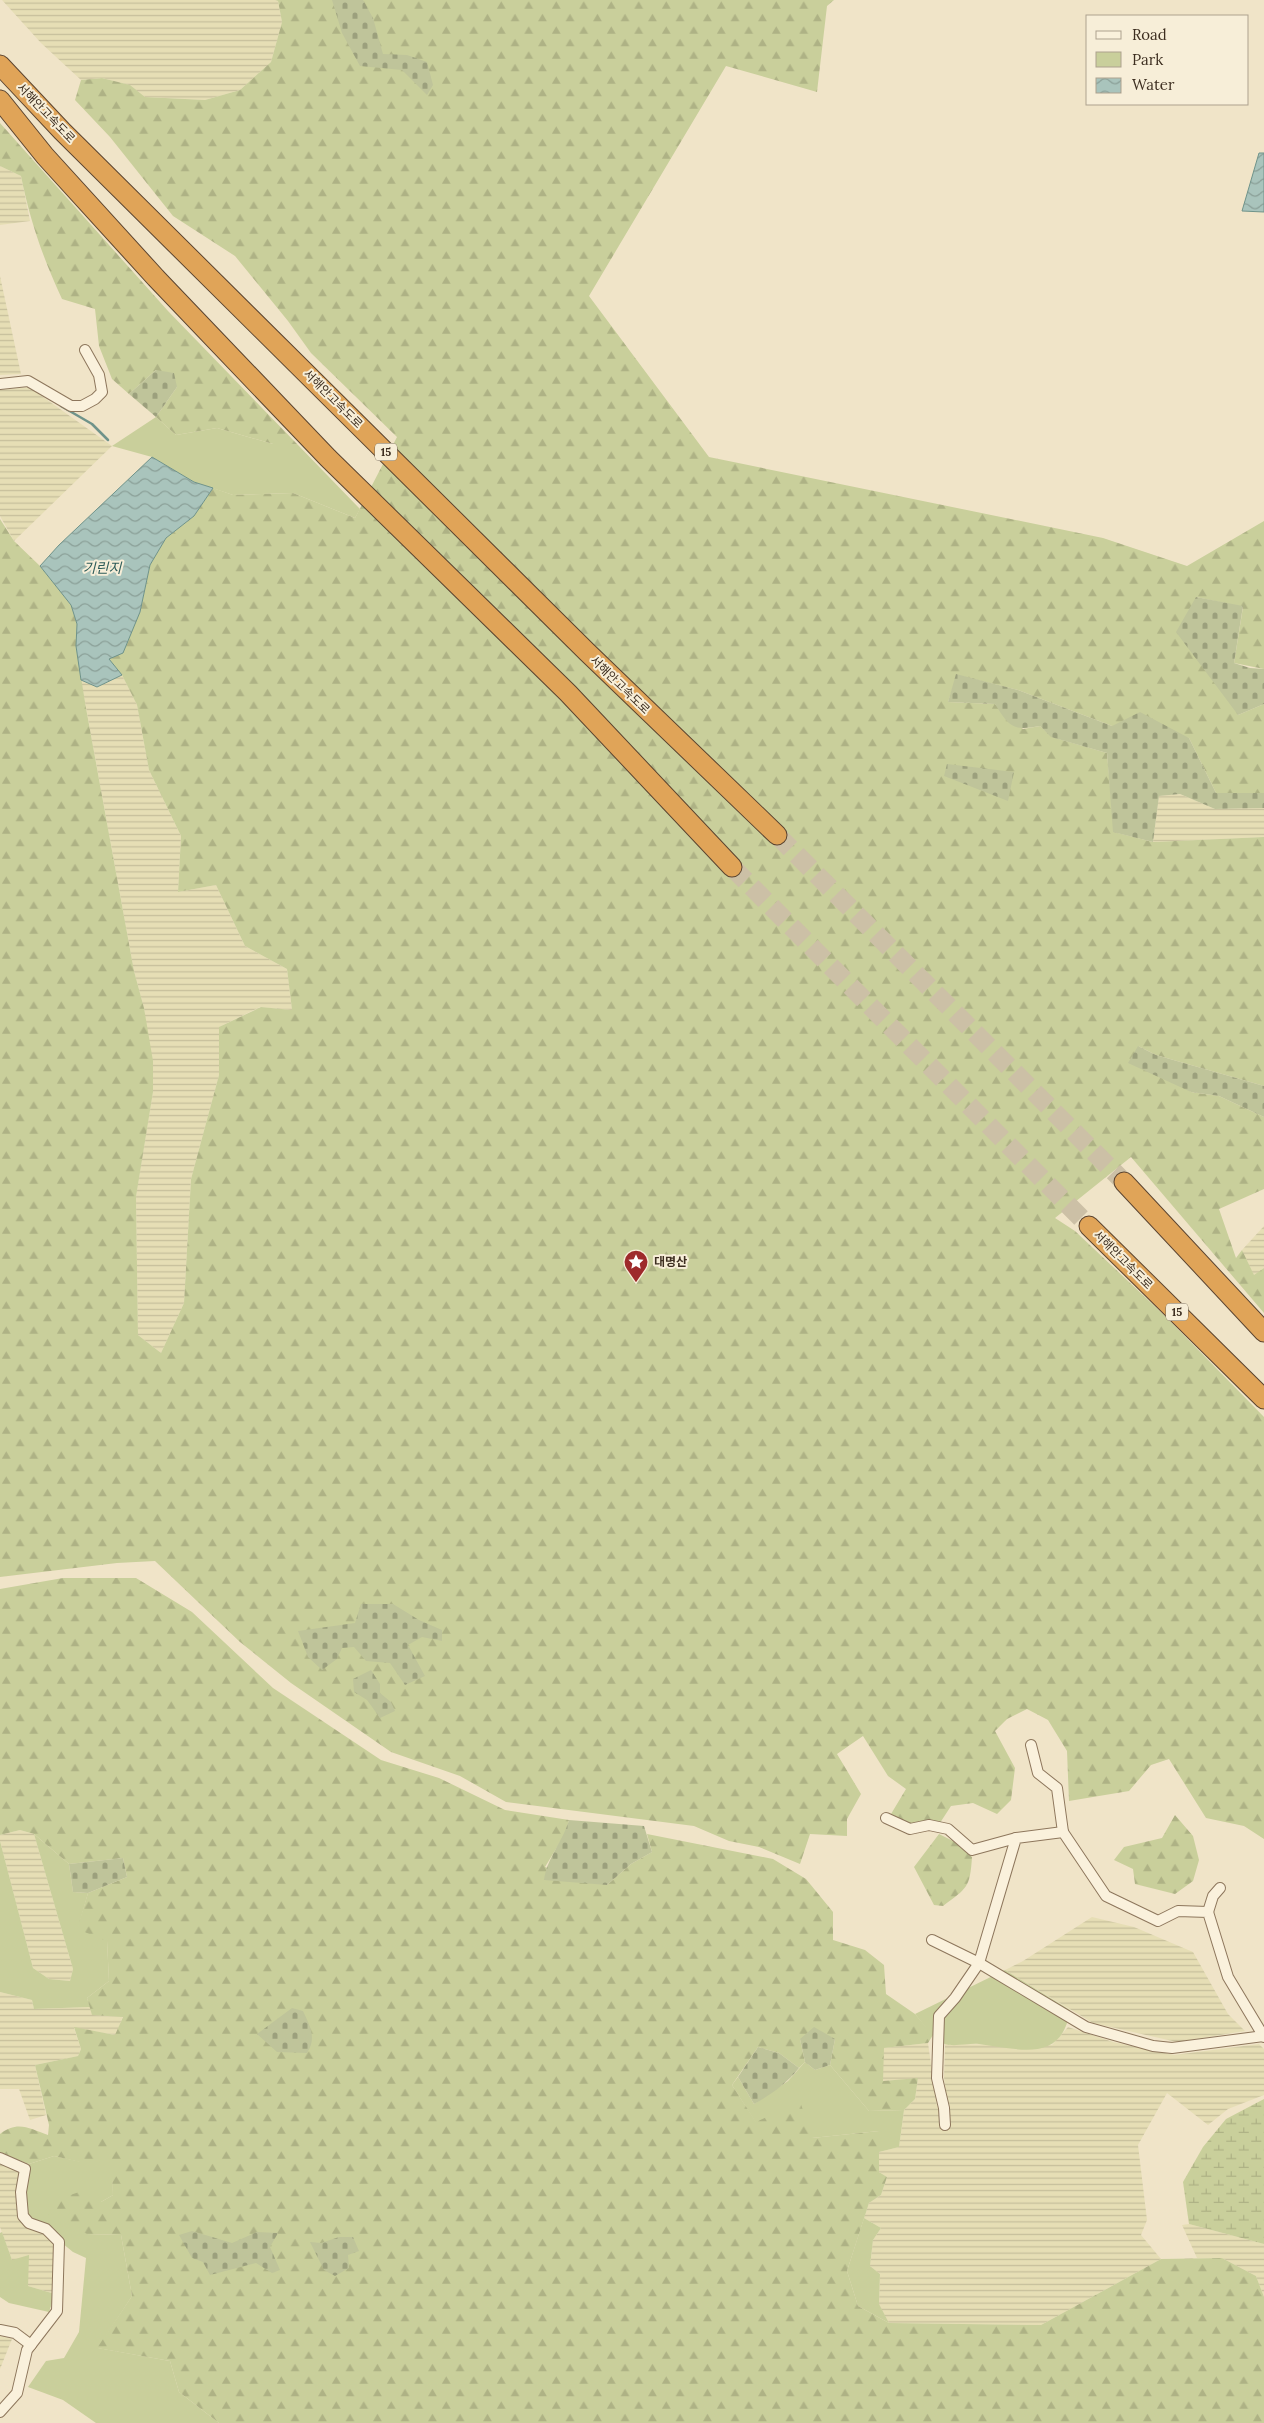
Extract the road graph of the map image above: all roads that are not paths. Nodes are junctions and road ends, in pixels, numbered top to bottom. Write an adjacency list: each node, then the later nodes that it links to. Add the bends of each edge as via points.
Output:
1 (0, 65): 5 (highway, 서해안고속도로 / 15, via 62,131 587,652)
2 (0, 100): 6 (highway, 서해안고속도로, via 45,156 156,278 328,458 568,693)
3 (85, 350): 4 (street, via 99,375 102,392 82,406 71,406 28,381)
4 (0, 384)
5 (777, 835)
6 (732, 867)
7 (1124, 1182): 9 (highway)
8 (1089, 1226): 10 (highway, 서해안고속도로 / 15)
9 (1264, 1332)
10 (1264, 1399)
11 (1031, 1745): 13 (street, via 1038,1773 1057,1788)
12 (886, 1818): 14 (street, via 910,1829 929,1825 948,1829 972,1850)
13 (1063, 1832): 14 (street); 16 (street, via 1106,1896 1158,1921 1178,1911)
14 (1016, 1838): 18 (street)
15 (1220, 1888): 16 (street, via 1213,1896)
16 (1208, 1912): 19 (street, via 1228,1977)
17 (932, 1940): 18 (street)
18 (979, 1963): 19 (street, via 1086,2027 1153,2046 1172,2048); 20 (street, via 940,2016 937,2078)
19 (1264, 2036)
20 (945, 2125)
21 (0, 2158): 23 (street, via 25,2169 20,2192 22,2216 29,2223 46,2229 59,2242 57,2310)
22 (0, 2330): 23 (street, via 16,2334)
23 (31, 2345): 24 (street, via 17,2393)
24 (0, 2412)

